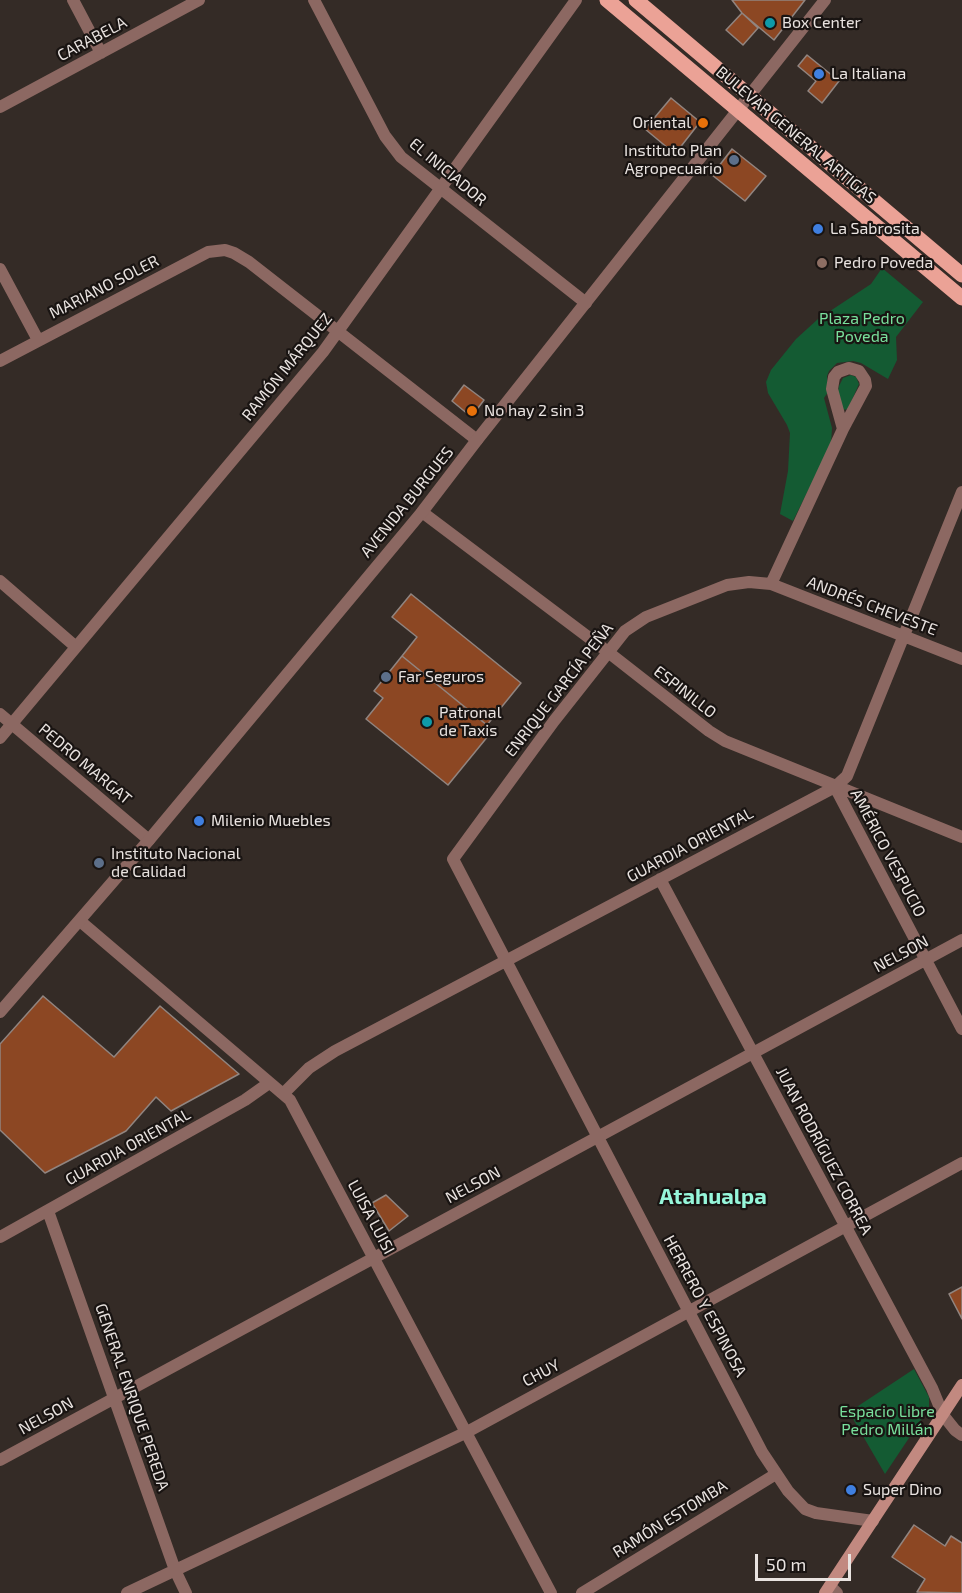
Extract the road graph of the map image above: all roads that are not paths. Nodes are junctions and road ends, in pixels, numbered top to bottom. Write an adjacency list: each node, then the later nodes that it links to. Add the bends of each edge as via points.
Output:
1 (73, 0): 8 (street)
2 (199, 0): 8 (street, CARABELA)
3 (314, 0): 12 (street, EL INICIADOR, via 385,135 401,157)
4 (576, 0): 12 (street, RAMÓN MÁRQUEZ)
5 (607, 0): 11 (main road, BULEVAR GENERAL ARTIGAS)
6 (636, 0): 9 (main road, BULEVAR GENERAL ARTIGAS)
7 (825, 0): 9 (street, AVENIDA BURGUES)
8 (101, 53): 10 (street, CARABELA)
9 (748, 95): 11 (street, AVENIDA BURGUES); 13 (main road, BULEVAR GENERAL ARTIGAS)
10 (0, 107)
11 (738, 109): 15 (main road, BULEVAR GENERAL ARTIGAS); 16 (street, AVENIDA BURGUES)
12 (441, 189): 16 (street, EL INICIADOR); 17 (street, RAMÓN MÁRQUEZ)
13 (960, 269)
14 (0, 270): 18 (street)
15 (962, 298)
16 (586, 303): 21 (street, AVENIDA BURGUES)
17 (338, 331): 18 (street, MARIANO SOLER, via 249,262 225,250 208,252); 21 (street); 27 (street, RAMÓN MÁRQUEZ)
18 (38, 340): 19 (street, MARIANO SOLER)
19 (0, 361)
20 (843, 429): 25 (street)
21 (477, 440): 23 (street, AVENIDA BURGUES)
22 (962, 492): 26 (street, GUARDIA ORIENTAL)
23 (422, 512): 28 (street, ESPINILLO); 35 (street, AVENIDA BURGUES)
24 (0, 581): 27 (street)
25 (771, 584): 26 (street, ANDRÉS CHEVESTE); 28 (street, ENRIQUE GARCÍA PEÑA, via 727,585 666,609 632,626)
26 (903, 636): 29 (street, ANDRÉS CHEVESTE); 33 (street, GUARDIA ORIENTAL, via 847,776)
27 (76, 646): 31 (street, RAMÓN MÁRQUEZ)
28 (608, 652): 33 (street, ESPINILLO, via 724,741); 36 (street, ENRIQUE GARCÍA PEÑA)
29 (962, 659)
30 (0, 714): 31 (street, PEDRO MARGAT)
31 (12, 724): 32 (street, RAMÓN MÁRQUEZ); 35 (street, PEDRO MARGAT)
32 (0, 738)
33 (835, 787): 34 (street, ESPINILLO); 37 (street, GUARDIA ORIENTAL); 40 (street, AMÉRICO VESPUCIO)
34 (962, 837)
35 (149, 840): 38 (street, AVENIDA BURGUES)
36 (453, 859): 41 (street, HERRERO Y ESPINOSA)
37 (660, 879): 41 (street, GUARDIA ORIENTAL); 44 (street, JUAN RODRÍGUEZ CORREA)
38 (80, 921): 42 (street, AVENIDA BURGUES); 45 (street, LUISA LUISI)
39 (962, 940): 40 (street, NELSON)
40 (925, 960): 43 (street, AMÉRICO VESPUCIO); 44 (street, NELSON)
41 (506, 962): 46 (street, GUARDIA ORIENTAL, via 327,1056); 47 (street, HERRERO Y ESPINOSA)
42 (0, 1012)
43 (962, 1029)
44 (752, 1052): 47 (street, NELSON); 50 (street, JUAN RODRÍGUEZ CORREA)
45 (269, 1083): 46 (street, LUISA LUISI); 49 (street, GUARDIA ORIENTAL)
46 (284, 1094): 52 (street, LUISA LUISI)
47 (597, 1136): 52 (street, NELSON); 53 (street, HERRERO Y ESPINOSA)
48 (962, 1163): 50 (street, CHUY)
49 (48, 1211): 51 (street, GUARDIA ORIENTAL); 55 (street, GENERAL ENRIQUE PEREDA)
50 (845, 1226): 53 (street, CHUY); 56 (street, JUAN RODRÍGUEZ CORREA)
51 (0, 1237)
52 (374, 1257): 55 (street, NELSON); 57 (street, LUISA LUISI)
53 (689, 1311): 57 (street, CHUY); 60 (street, HERRERO Y ESPINOSA)
54 (962, 1385): 56 (main road)
55 (115, 1397): 59 (street, NELSON); 62 (street, GENERAL ENRIQUE PEREDA)
56 (943, 1415): 58 (street, JUAN RODRÍGUEZ CORREA); 61 (main road)
57 (467, 1432): 62 (street, CHUY); 66 (street, LUISA LUISI)
58 (962, 1435)
59 (0, 1460)
60 (776, 1474): 61 (street, HERRERO Y ESPINOSA, via 805,1509); 67 (street, RAMÓN ESTOMBA)
61 (873, 1521): 63 (main road)
62 (175, 1570): 64 (street, CHUY); 65 (street, GENERAL ENRIQUE PEREDA)
63 (831, 1591)
64 (127, 1593)
65 (186, 1593)
66 (551, 1593)
67 (582, 1593)

